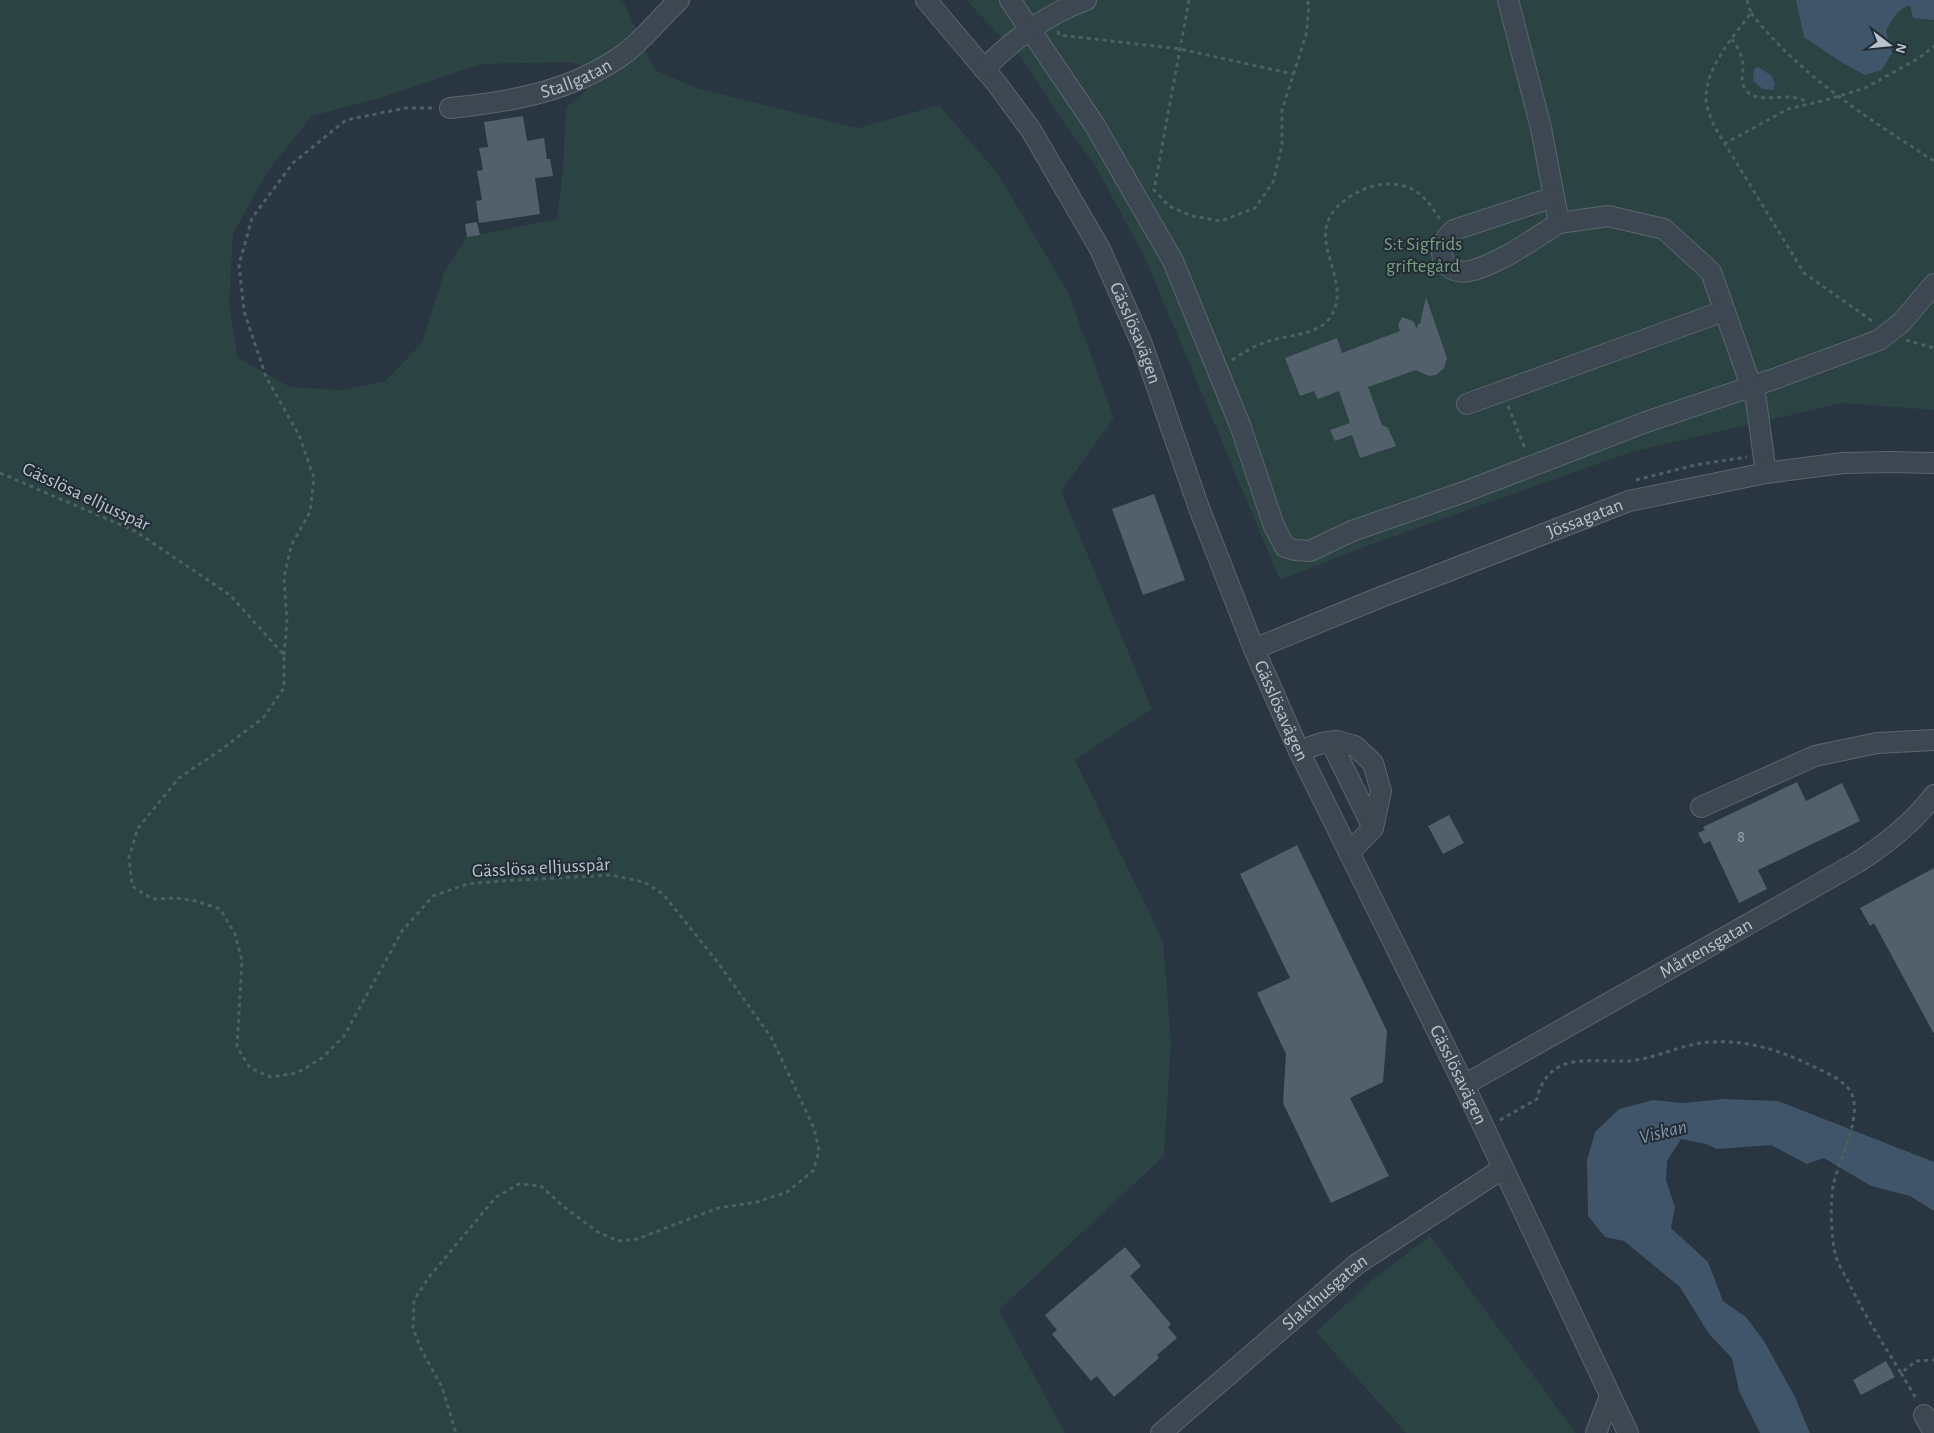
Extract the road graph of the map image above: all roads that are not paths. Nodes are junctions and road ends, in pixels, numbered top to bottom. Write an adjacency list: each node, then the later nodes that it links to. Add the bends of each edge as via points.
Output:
1 (679, 0): 8 (street, Stallgatan, via 626,52 595,72 565,86 526,96)
2 (926, 0): 7 (street, Gässlösavägen)
3 (1010, 0): 6 (street)
4 (1086, 0): 6 (street, via 1064,8)
5 (1508, 0): 9 (street)
6 (1031, 30): 7 (street, via 1003,49); 13 (street, via 1094,124 1173,261 1218,370 1274,526 1285,547 1310,551 1352,531)
7 (984, 68): 17 (street, Gässlösavägen, via 1031,130 1100,249 1142,344 1199,508)
8 (450, 108)
9 (1554, 197): 10 (street); 10 (street, via 1454,230 1441,250 1444,264 1464,272 1515,251)
10 (1559, 223): 12 (street, via 1608,216 1664,229 1711,272)
11 (1934, 284): 13 (street, via 1891,334)
12 (1724, 310): 13 (street); 14 (street)
13 (1751, 385): 16 (street)
14 (1467, 404)
15 (1934, 464): 16 (street, Jössagatan, via 1843,464)
16 (1766, 473): 17 (street, Jössagatan, via 1628,501)
17 (1254, 649): 20 (street, Gässlösavägen)
18 (1934, 740): 22 (street, via 1877,742 1814,756)
19 (1331, 742): 20 (street); 23 (street); 23 (street, via 1355,746 1373,763 1381,791)
20 (1299, 751): 24 (street, Gässlösavägen)
21 (1934, 795): 25 (street, Mårtensgatan, via 1920,814 1858,862)
22 (1701, 806)
23 (1373, 828): 24 (street)
24 (1349, 853): 25 (street, Gässlösavägen)
25 (1464, 1085): 26 (street, Gässlösavägen)
26 (1502, 1169): 27 (street, Gässlösavägen); 29 (street, Slakthusgatan, via 1358,1264)
27 (1610, 1396): 30 (street); 31 (street, Gässlösavägen)
28 (1924, 1415): 32 (street)
29 (1161, 1433)
30 (1596, 1433)
31 (1628, 1433)
32 (1934, 1433)

